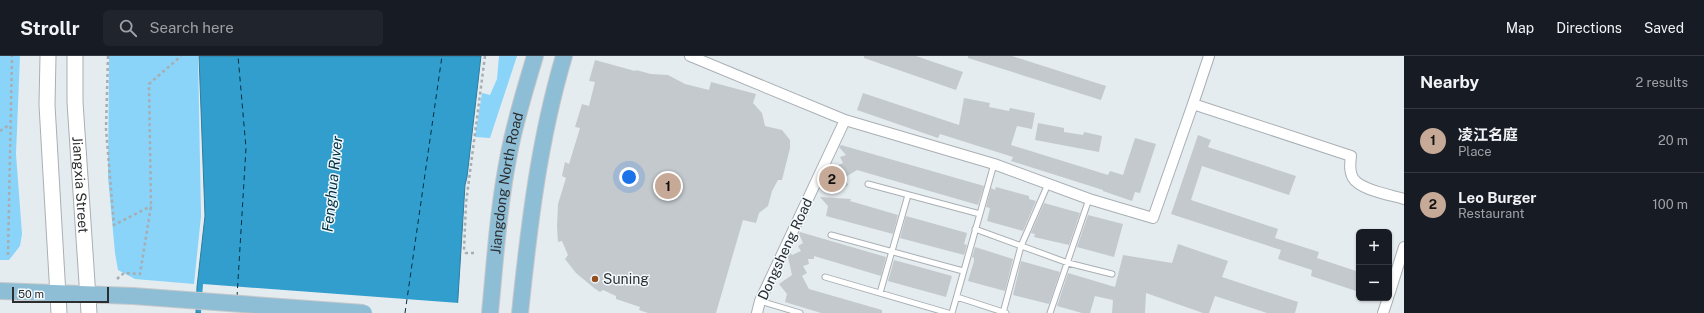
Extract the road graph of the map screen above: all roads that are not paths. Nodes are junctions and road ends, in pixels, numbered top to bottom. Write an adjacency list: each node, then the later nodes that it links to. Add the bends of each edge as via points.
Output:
1 (48, 56): 28 (main road, Jiangxia Street, via 47,105)
2 (75, 56): 29 (main road, Jiangxia Street, via 75,102)
3 (535, 56): 36 (main road, Jiangdong North Road, via 508,158)
4 (564, 56): 37 (main road, Jiangdong North Road, via 541,150 528,233)
5 (690, 56): 8 (street)
6 (1209, 56): 7 (street)
7 (1193, 104): 13 (street, via 1153,218); 14 (street, via 1351,156 1352,178 1358,183)
8 (845, 120): 9 (street); 31 (street, Dongsheng Road)
9 (994, 164): 11 (street); 15 (lane)
10 (868, 184): 12 (lane)
11 (1048, 184): 13 (street); 18 (lane)
12 (908, 194): 15 (lane); 20 (lane)
13 (1089, 199): 21 (lane)
14 (1404, 199)
15 (980, 214): 16 (lane)
16 (975, 229): 18 (lane); 22 (lane)
17 (831, 235): 20 (lane)
18 (1022, 246): 21 (lane); 42 (lane)
19 (1404, 247): 25 (street)
20 (892, 251): 22 (lane); 27 (lane)
21 (1068, 263): 23 (lane); 43 (lane)
22 (964, 271): 30 (lane)
23 (1112, 274)
24 (825, 277): 27 (lane)
25 (1392, 285)
26 (0, 291): 28 (main road)
27 (880, 293): 40 (lane)
28 (58, 294): 29 (main road); 33 (main road, Jiangxia Street)
29 (88, 295): 34 (main road, Jiangxia Street); 35 (main road, bridge)
30 (957, 297): 41 (lane); 42 (lane)
31 (760, 301): 38 (street, Dongsheng Road); 39 (lane)
32 (1387, 301): 44 (street)
33 (59, 313)
34 (90, 313)
35 (364, 313)
36 (490, 313)
37 (520, 313)
38 (757, 313)
39 (800, 313)
40 (948, 313)
41 (952, 313)
42 (1004, 313)
43 (1050, 313)
44 (1383, 313)

